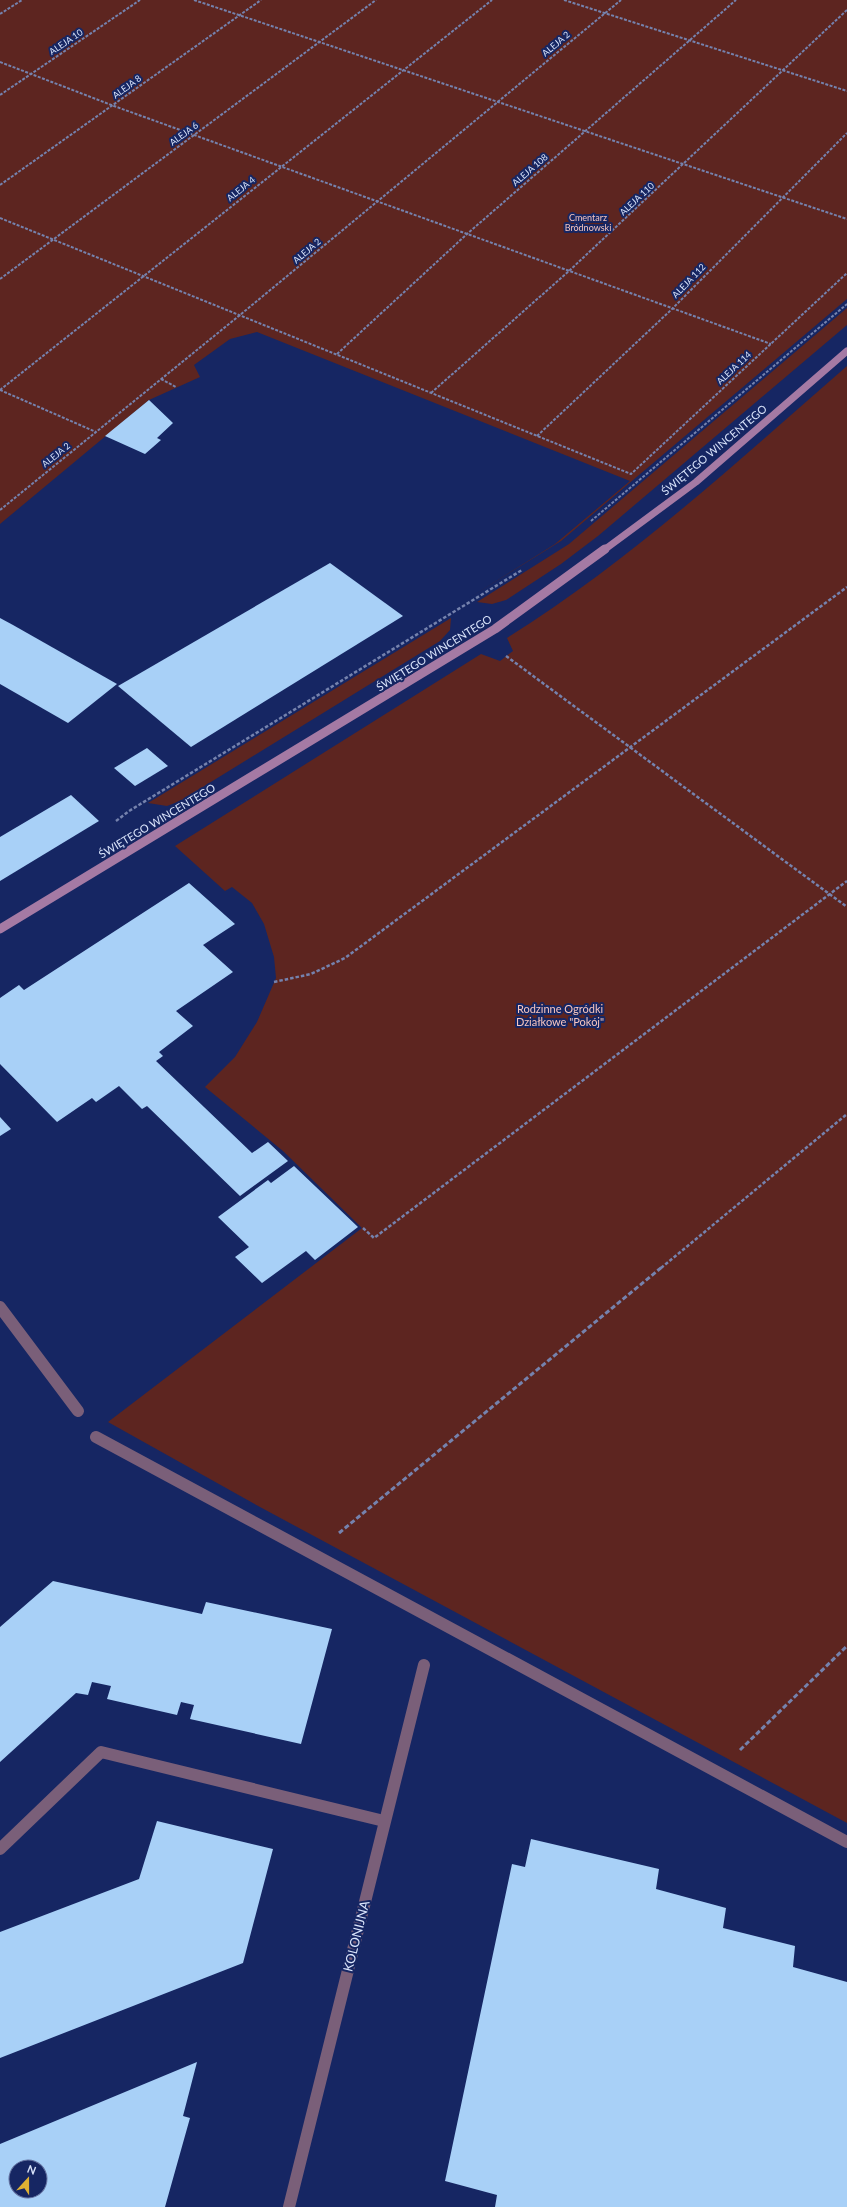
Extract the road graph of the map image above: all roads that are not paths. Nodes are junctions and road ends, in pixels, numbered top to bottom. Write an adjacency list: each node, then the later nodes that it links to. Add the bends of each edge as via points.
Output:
1 (847, 351): 2 (street, ŚWIĘTEGO WINCENTEGO, via 696,482 495,629)
2 (0, 929)
3 (0, 1307): 4 (street)
4 (78, 1411)
5 (96, 1436): 8 (street)
6 (424, 1665): 7 (street, KOLONIJNA)
7 (384, 1820): 9 (street, via 101,1752); 10 (street, KOLONIJNA)
8 (847, 1842)
9 (0, 1848)
10 (289, 2207)

